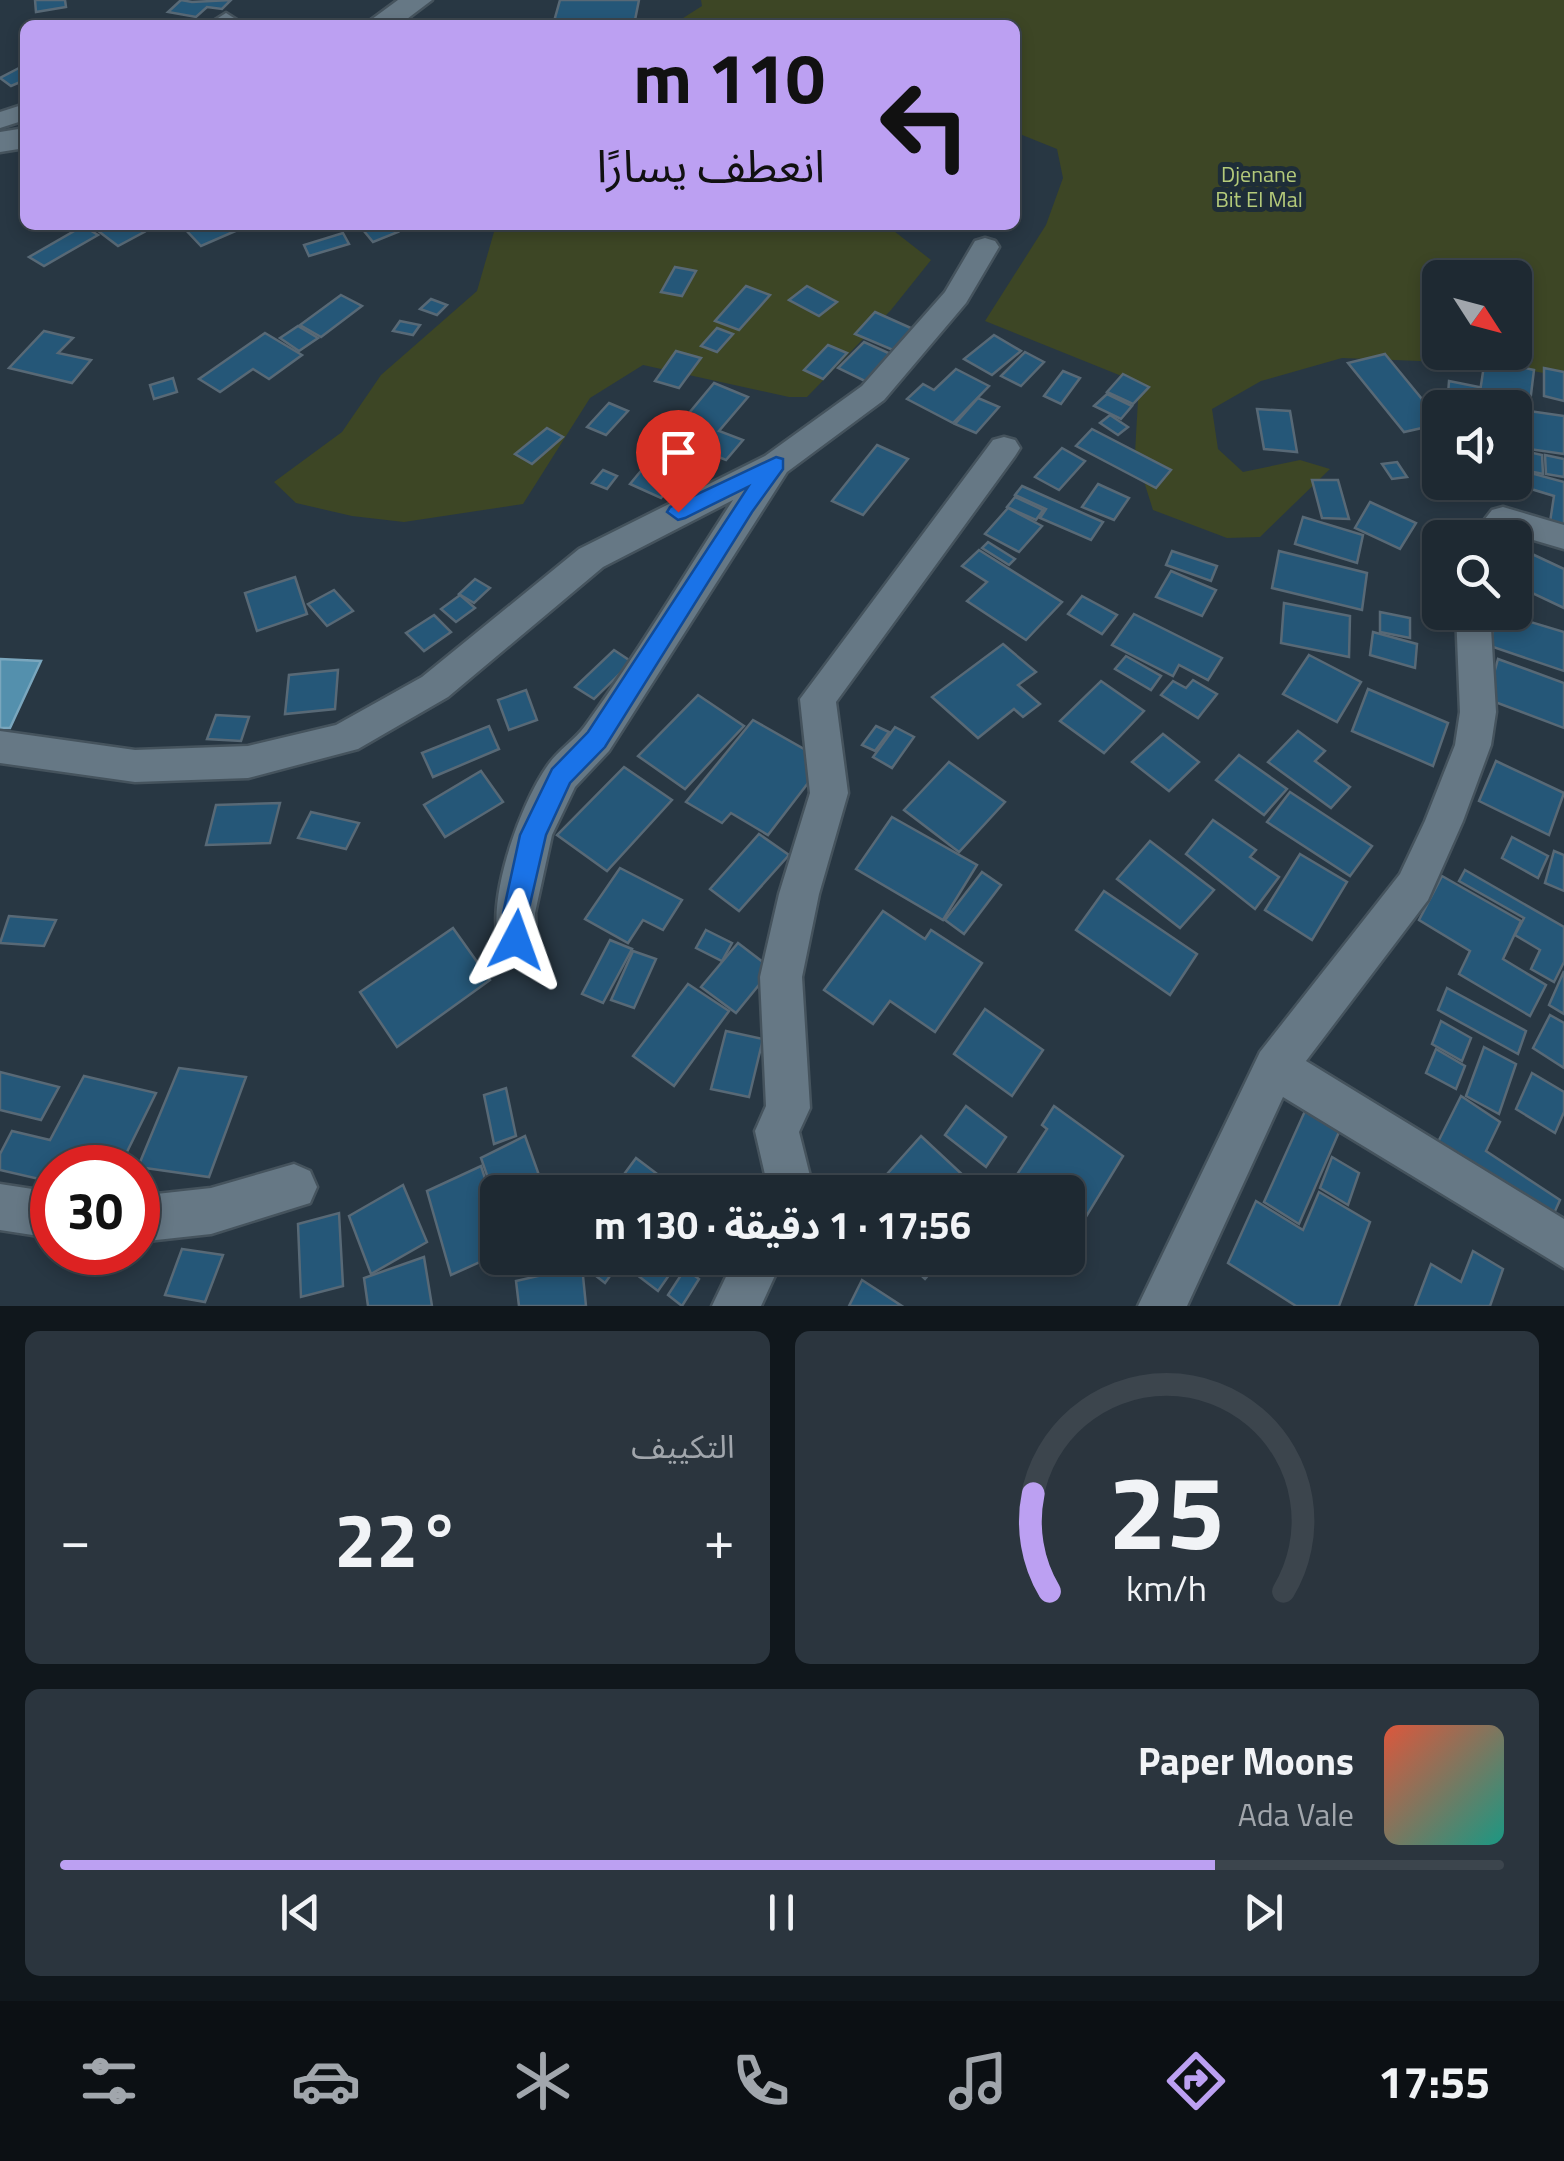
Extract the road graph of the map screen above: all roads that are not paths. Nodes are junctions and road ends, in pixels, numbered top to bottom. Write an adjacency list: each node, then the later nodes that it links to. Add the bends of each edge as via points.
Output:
1 (418, 0): 2 (street)
2 (387, 20)
3 (984, 247): 5 (street, via 956,297 873,393)
4 (1004, 448): 12 (street, via 818,699 829,793 780,976 788,1108 777,1131)
5 (776, 464): 9 (street, via 591,558 435,687 345,738 248,762 135,766); 10 (street, via 596,740 561,776 533,835)
6 (1532, 528): 7 (street)
7 (1564, 537)
8 (1474, 630): 11 (street, via 1478,712 1444,822 1414,887)
9 (0, 748)
10 (516, 940)
11 (1274, 1066): 17 (street); 20 (street)
12 (787, 1175)
13 (294, 1187): 16 (street, via 211,1211)
14 (0, 1207): 15 (street)
15 (30, 1212)
16 (160, 1217)
17 (1564, 1244)
18 (752, 1275): 19 (street)
19 (736, 1306)
20 (1162, 1306)

